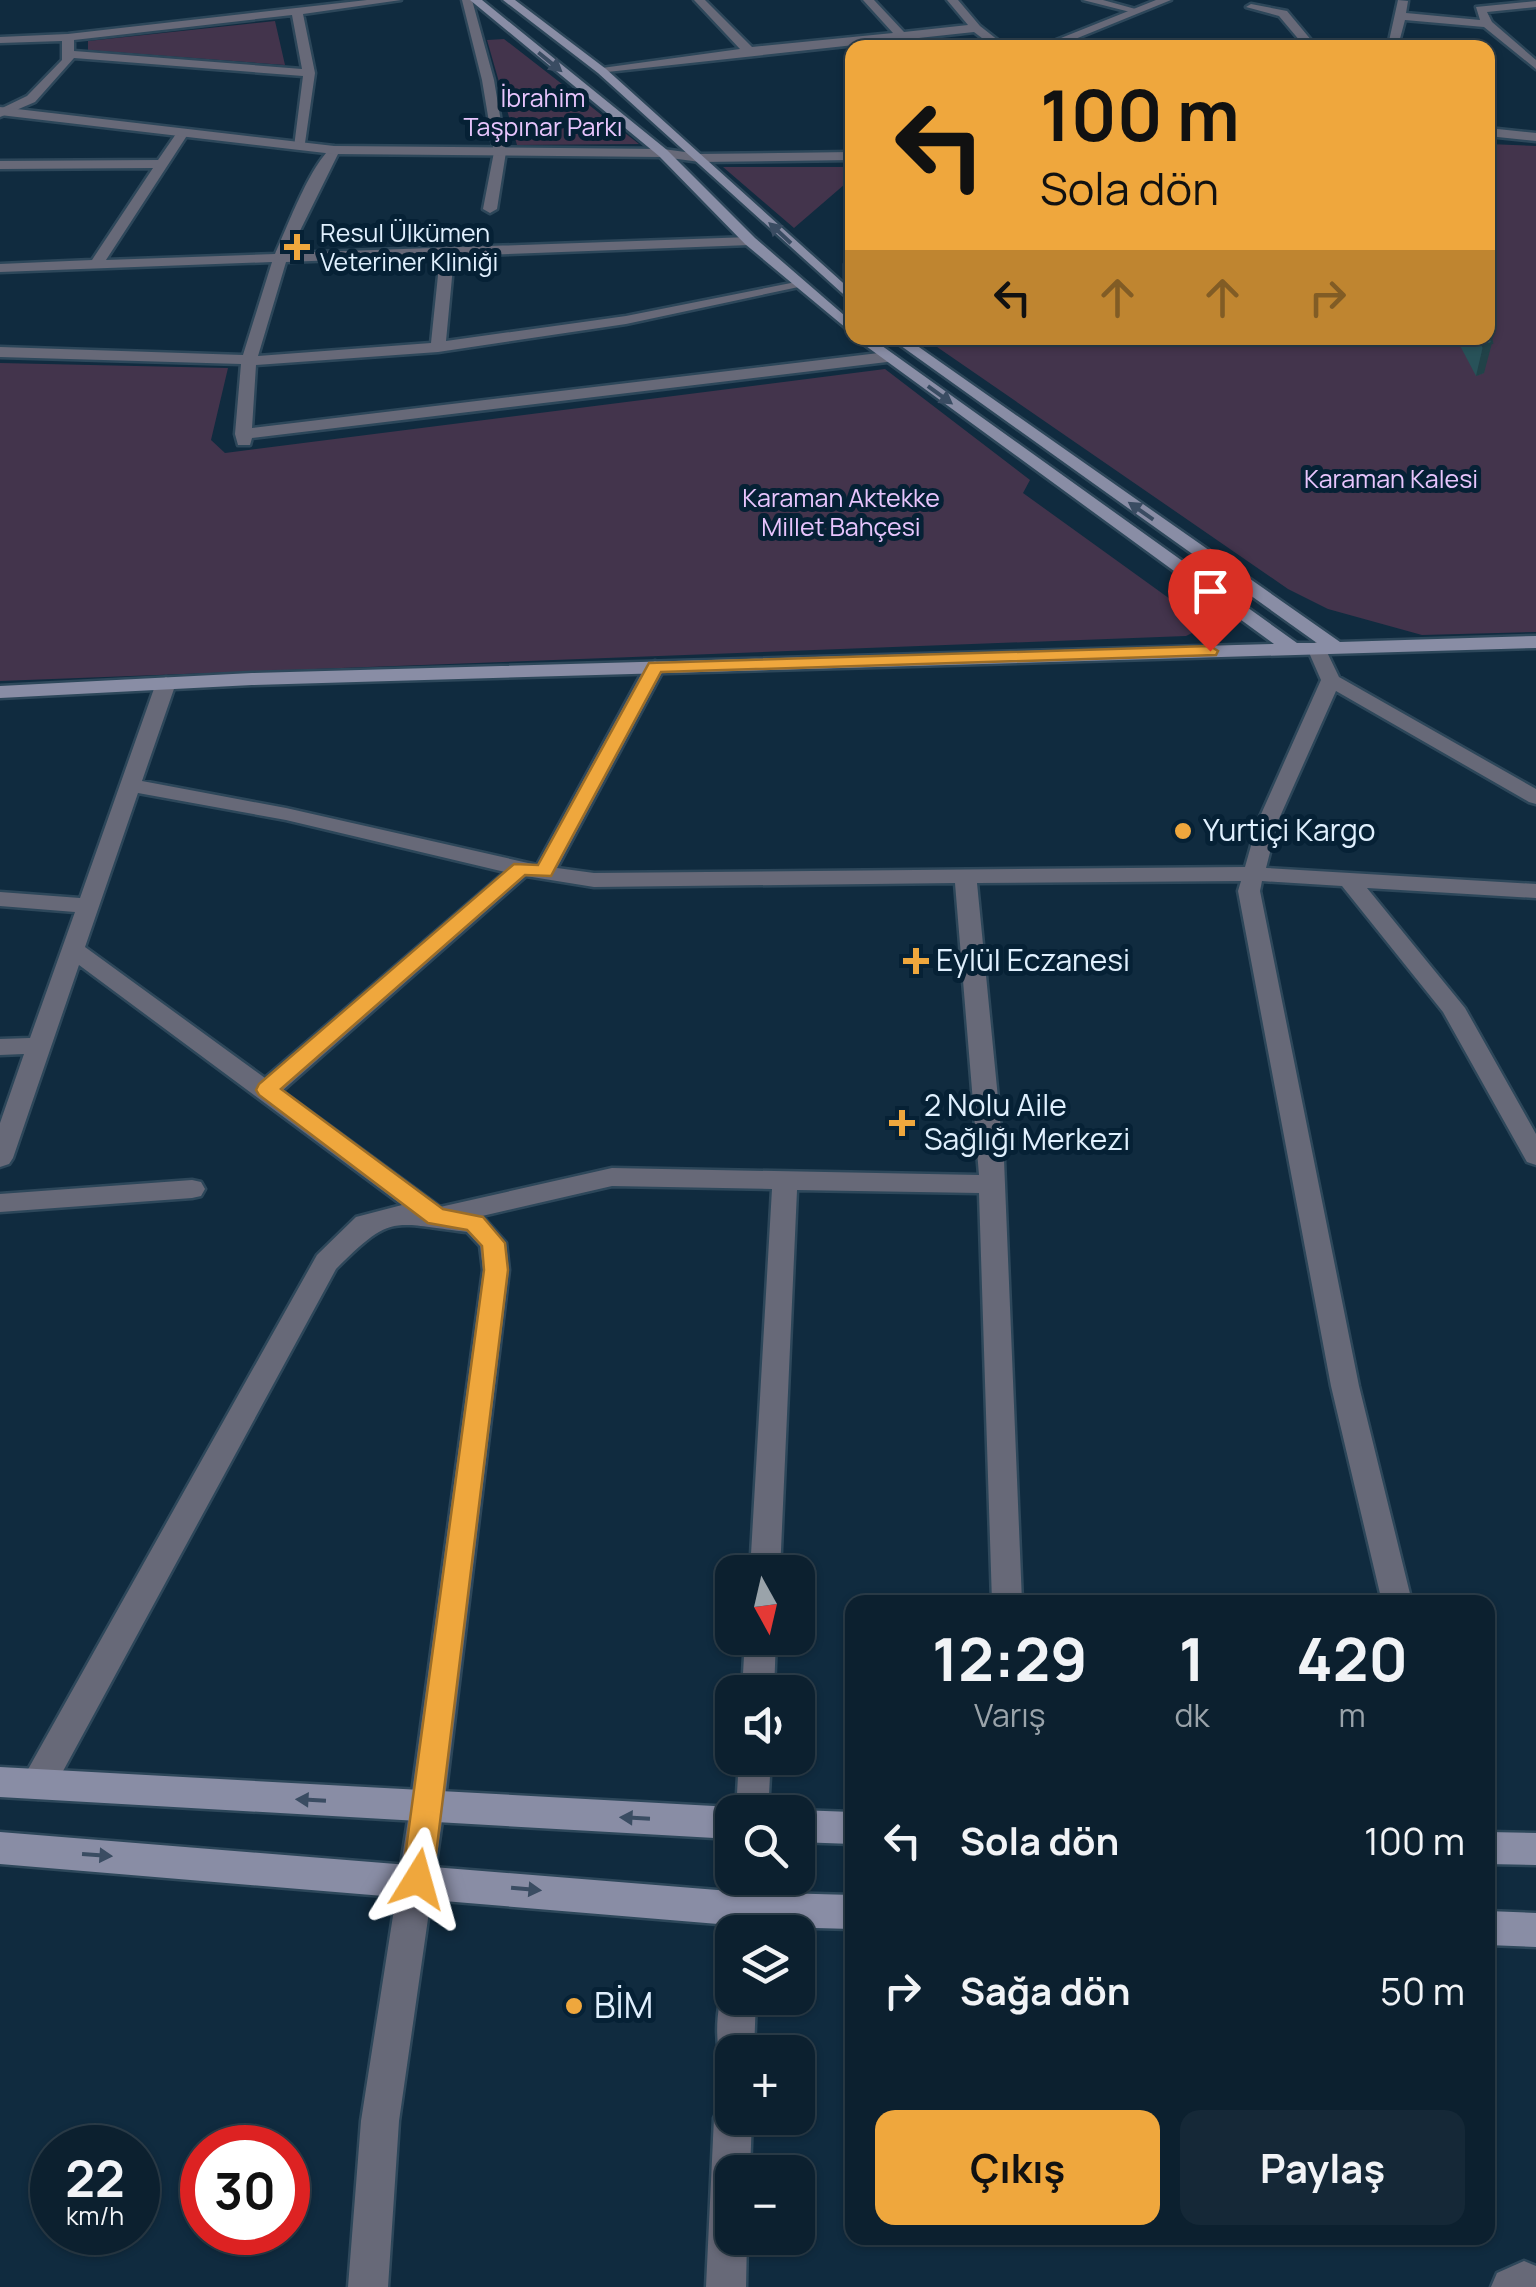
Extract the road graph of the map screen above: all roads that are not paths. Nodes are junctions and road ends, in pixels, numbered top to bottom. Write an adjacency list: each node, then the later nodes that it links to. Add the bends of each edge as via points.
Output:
1 (396, 0): 13 (street)
2 (471, 0): 40 (street); 41 (main road, one-way to 41)
3 (508, 0): 31 (main road)
4 (699, 0): 27 (street)
5 (868, 0): 17 (street)
6 (952, 0): 16 (street)
7 (1088, 0): 12 (street)
8 (1166, 0): 12 (street)
9 (1402, 0): 14 (street)
10 (1536, 4): 15 (street, via 1480,9)
11 (1251, 7): 23 (street, via 1283,13)
12 (1134, 10): 22 (street)
13 (297, 11): 18 (street); 32 (street)
14 (1400, 16): 15 (street); 24 (street)
15 (1487, 24): 30 (street)
16 (976, 28): 17 (street); 21 (street)
17 (900, 34): 20 (street)
18 (68, 37): 19 (street); 29 (street)
19 (0, 40)
20 (856, 40)
21 (992, 40)
22 (1061, 40)
23 (1305, 40)
24 (1395, 40)
25 (845, 41): 26 (street)
26 (826, 44): 27 (street); 28 (street)
27 (749, 51): 31 (street)
28 (840, 52)
29 (71, 54): 32 (street); 33 (street, via 31,99)
30 (1536, 66)
31 (602, 71): 42 (main road)
32 (309, 73): 38 (street)
33 (2, 112): 35 (street)
34 (1495, 133): 36 (street)
35 (182, 134): 38 (street); 44 (street)
36 (1536, 137)
37 (845, 146): 42 (street)
38 (300, 147): 39 (street)
39 (334, 150): 40 (street); 49 (street)
40 (500, 152): 41 (street); 46 (street)
41 (662, 153): 42 (street); 47 (main road)
42 (695, 153): 43 (street); 53 (main road, one-way to 42)
43 (845, 156)
44 (159, 164): 45 (street); 50 (street)
45 (0, 165)
46 (490, 209)
47 (750, 241): 48 (street); 52 (main road)
48 (448, 251): 49 (street); 57 (street)
49 (278, 260): 50 (street); 60 (street)
50 (94, 266): 51 (street)
51 (0, 268)
52 (802, 284): 54 (main road); 57 (street, via 626,320)
53 (845, 292)
54 (845, 324)
55 (871, 345): 59 (main road)
56 (906, 345): 62 (main road, one-way to 56)
57 (438, 347): 60 (street)
58 (0, 352): 60 (street)
59 (887, 358): 60 (street, via 243,438 241,400); 62 (main road, one-way to 62)
60 (250, 359)
61 (1536, 642): 62 (main road)
62 (1315, 648): 63 (main road); 64 (street)
63 (655, 667): 65 (main road); 69 (street)
64 (1330, 680): 68 (street); 70 (street)
65 (166, 683): 66 (main road); 67 (street)
66 (0, 692)
67 (130, 785): 69 (street); 75 (street)
68 (1536, 798)
69 (532, 870): 71 (street, via 594,880); 79 (street)
70 (1251, 874): 71 (street); 72 (street); 89 (street, via 1249,891 1345,1386)
71 (964, 875): 83 (street)
72 (1348, 879): 73 (street); 80 (street, via 1453,1008)
73 (1536, 891)
74 (0, 899): 75 (street)
75 (88, 906): 76 (street)
76 (73, 949): 77 (street); 79 (street)
77 (38, 1046): 78 (street); 81 (street)
78 (0, 1047)
79 (267, 1090): 86 (street)
80 (1536, 1156)
81 (0, 1158)
82 (785, 1181): 83 (street); 86 (street, via 612,1177); 87 (street)
83 (992, 1184): 88 (street)
84 (192, 1190): 85 (street)
85 (0, 1203)
86 (436, 1217): 91 (street, via 397,1214 365,1224 326,1262); 92 (street, via 474,1223 494,1243 496,1270)
87 (766, 1555)
88 (1007, 1595)
89 (1395, 1595)
90 (0, 1782): 91 (main road)
91 (38, 1784): 92 (main road, one-way to 91)
92 (428, 1807): 93 (main road, one-way to 92); 99 (street)
93 (715, 1822)
94 (815, 1827): 95 (main road)
95 (845, 1828)
96 (0, 1848): 99 (main road, one-way to 99)
97 (1495, 1848): 98 (main road)
98 (1536, 1850)
99 (418, 1879): 100 (main road, one-way to 100); 106 (street, via 380,2121)
100 (743, 1906): 101 (main road)
101 (845, 1912)
102 (1495, 1928): 103 (main road)
103 (1536, 1930)
104 (732, 2135): 107 (street)
105 (1536, 2286): 108 (street, via 1524,2281)
106 (368, 2287)
107 (726, 2287)
108 (1511, 2287)

